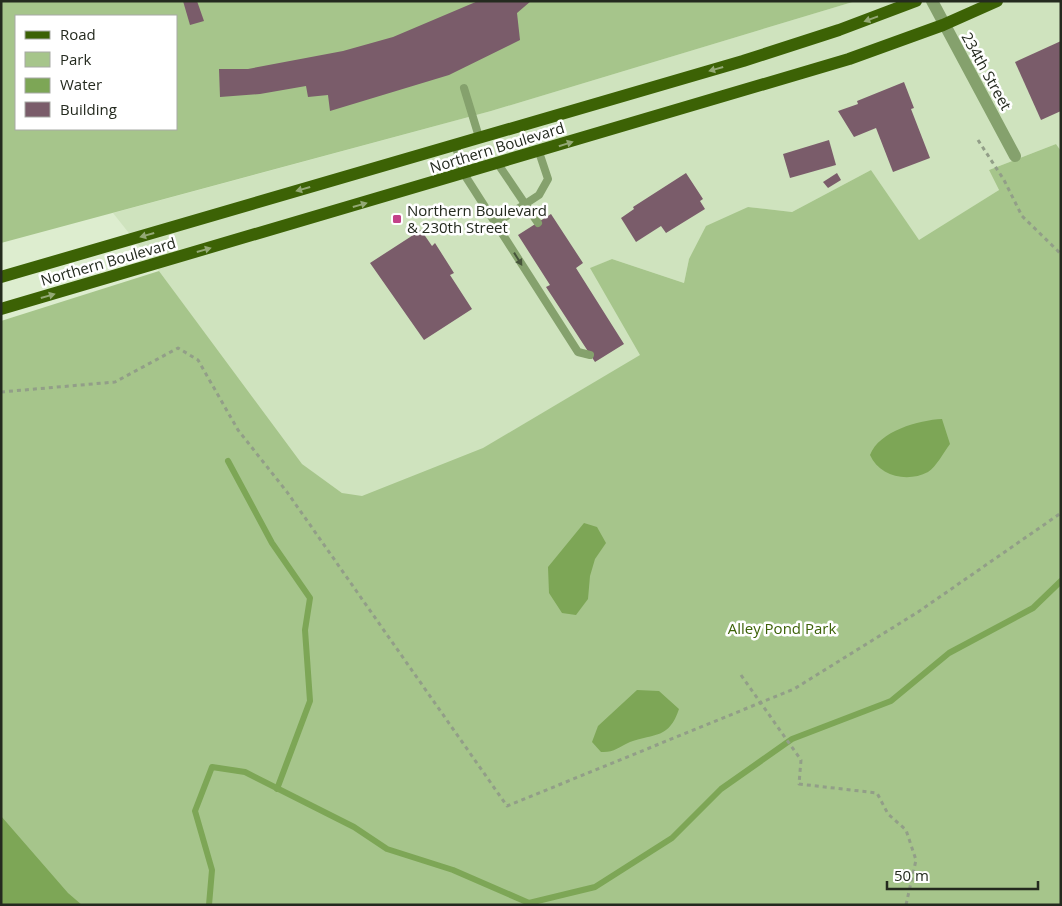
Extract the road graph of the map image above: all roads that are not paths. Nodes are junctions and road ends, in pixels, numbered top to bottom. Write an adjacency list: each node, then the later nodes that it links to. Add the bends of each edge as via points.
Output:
1 (916, 1): 6 (main road, Northern Boulevard, one-way to 6, via 743,61)
2 (932, 1): 4 (street, 234th Street)
3 (997, 1): 4 (main road, Northern Boulevard)
4 (944, 25): 8 (main road, Northern Boulevard, one-way to 4, via 849,59); 9 (street, 234th Street)
5 (464, 88): 6 (lane)
6 (479, 138): 7 (main road, Northern Boulevard)
7 (455, 144): 11 (lane); 15 (main road, Northern Boulevard, one-way to 15)
8 (539, 152): 10 (main road, Northern Boulevard); 12 (lane, via 548,179 539,195)
9 (1015, 156)
10 (498, 164): 11 (main road, Northern Boulevard); 12 (lane)
11 (464, 174): 13 (lane); 16 (main road, Northern Boulevard, one-way to 11)
12 (525, 205): 13 (lane); 14 (lane)
13 (496, 223): 17 (lane, one-way to 17, via 578,352)
14 (538, 223)
15 (1, 277)
16 (1, 309)
17 (590, 355)

